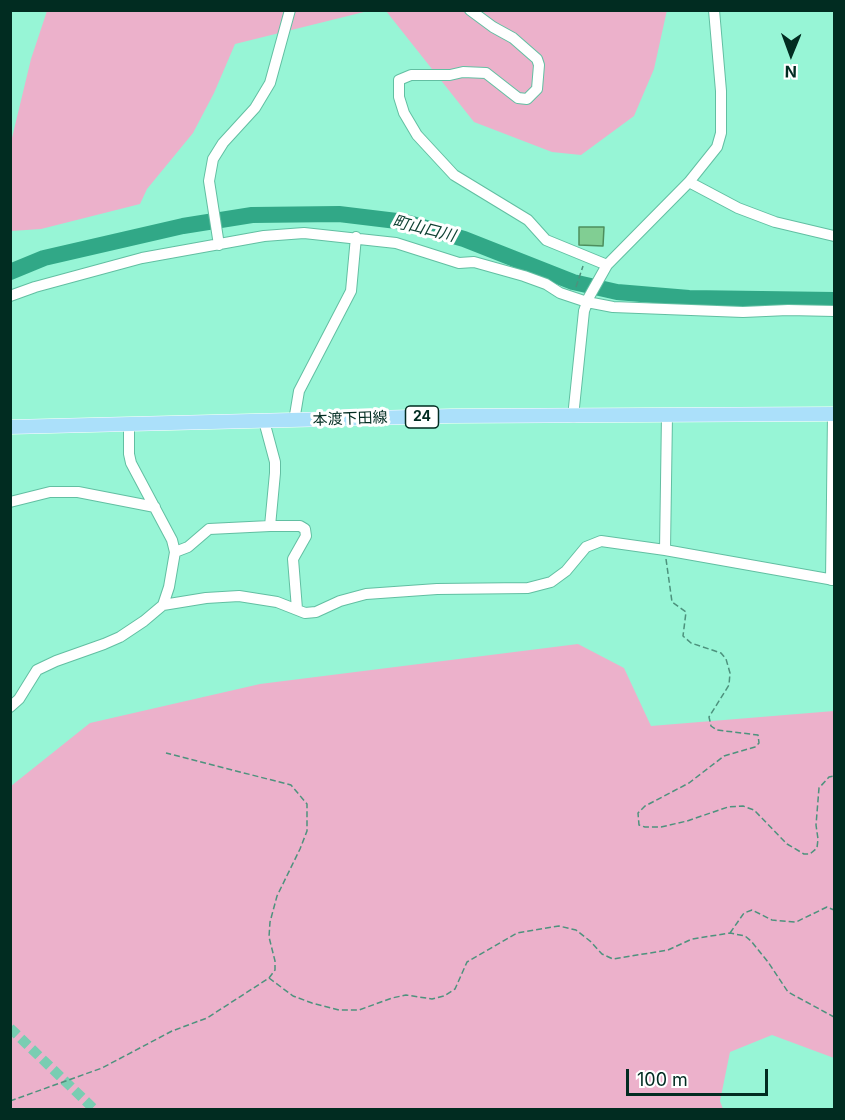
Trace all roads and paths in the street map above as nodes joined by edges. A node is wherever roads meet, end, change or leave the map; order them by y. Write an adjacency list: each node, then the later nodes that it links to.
1 (290, 10): 7 (street)
2 (470, 10): 8 (street)
3 (714, 10): 4 (street)
4 (689, 182): 5 (street); 8 (street)
5 (834, 236)
6 (356, 237): 7 (street); 12 (street); 18 (street)
7 (218, 242): 11 (street)
8 (607, 265): 12 (street)
9 (583, 266): 10 (path)
10 (574, 293)
11 (10, 296)
12 (588, 300): 13 (street); 16 (street)
13 (834, 311)
14 (834, 414): 15 (main road, 本渡下田線 / 24); 26 (street)
15 (667, 415): 16 (main road, 本渡下田線 / 24); 24 (street)
16 (573, 417): 18 (main road, 本渡下田線 / 24)
17 (264, 421): 18 (main road, 本渡下田線 / 24); 19 (main road, 本渡下田線 / 24); 23 (street)
18 (294, 421)
19 (129, 423): 20 (main road, 本渡下田線 / 24); 22 (street)
20 (10, 427)
21 (10, 502): 22 (street)
22 (155, 507): 25 (street)
23 (270, 526): 25 (street); 28 (street)
24 (665, 550): 26 (street); 28 (street); 31 (path)
25 (175, 552): 27 (street)
26 (833, 580)
27 (163, 605): 28 (street); 29 (street)
28 (297, 609)
29 (10, 707)
30 (166, 753): 34 (path)
31 (834, 776)
32 (834, 910): 33 (path)
33 (730, 933): 34 (path); 35 (path)
34 (269, 978): 36 (path)
35 (834, 1017)
36 (10, 1101)

